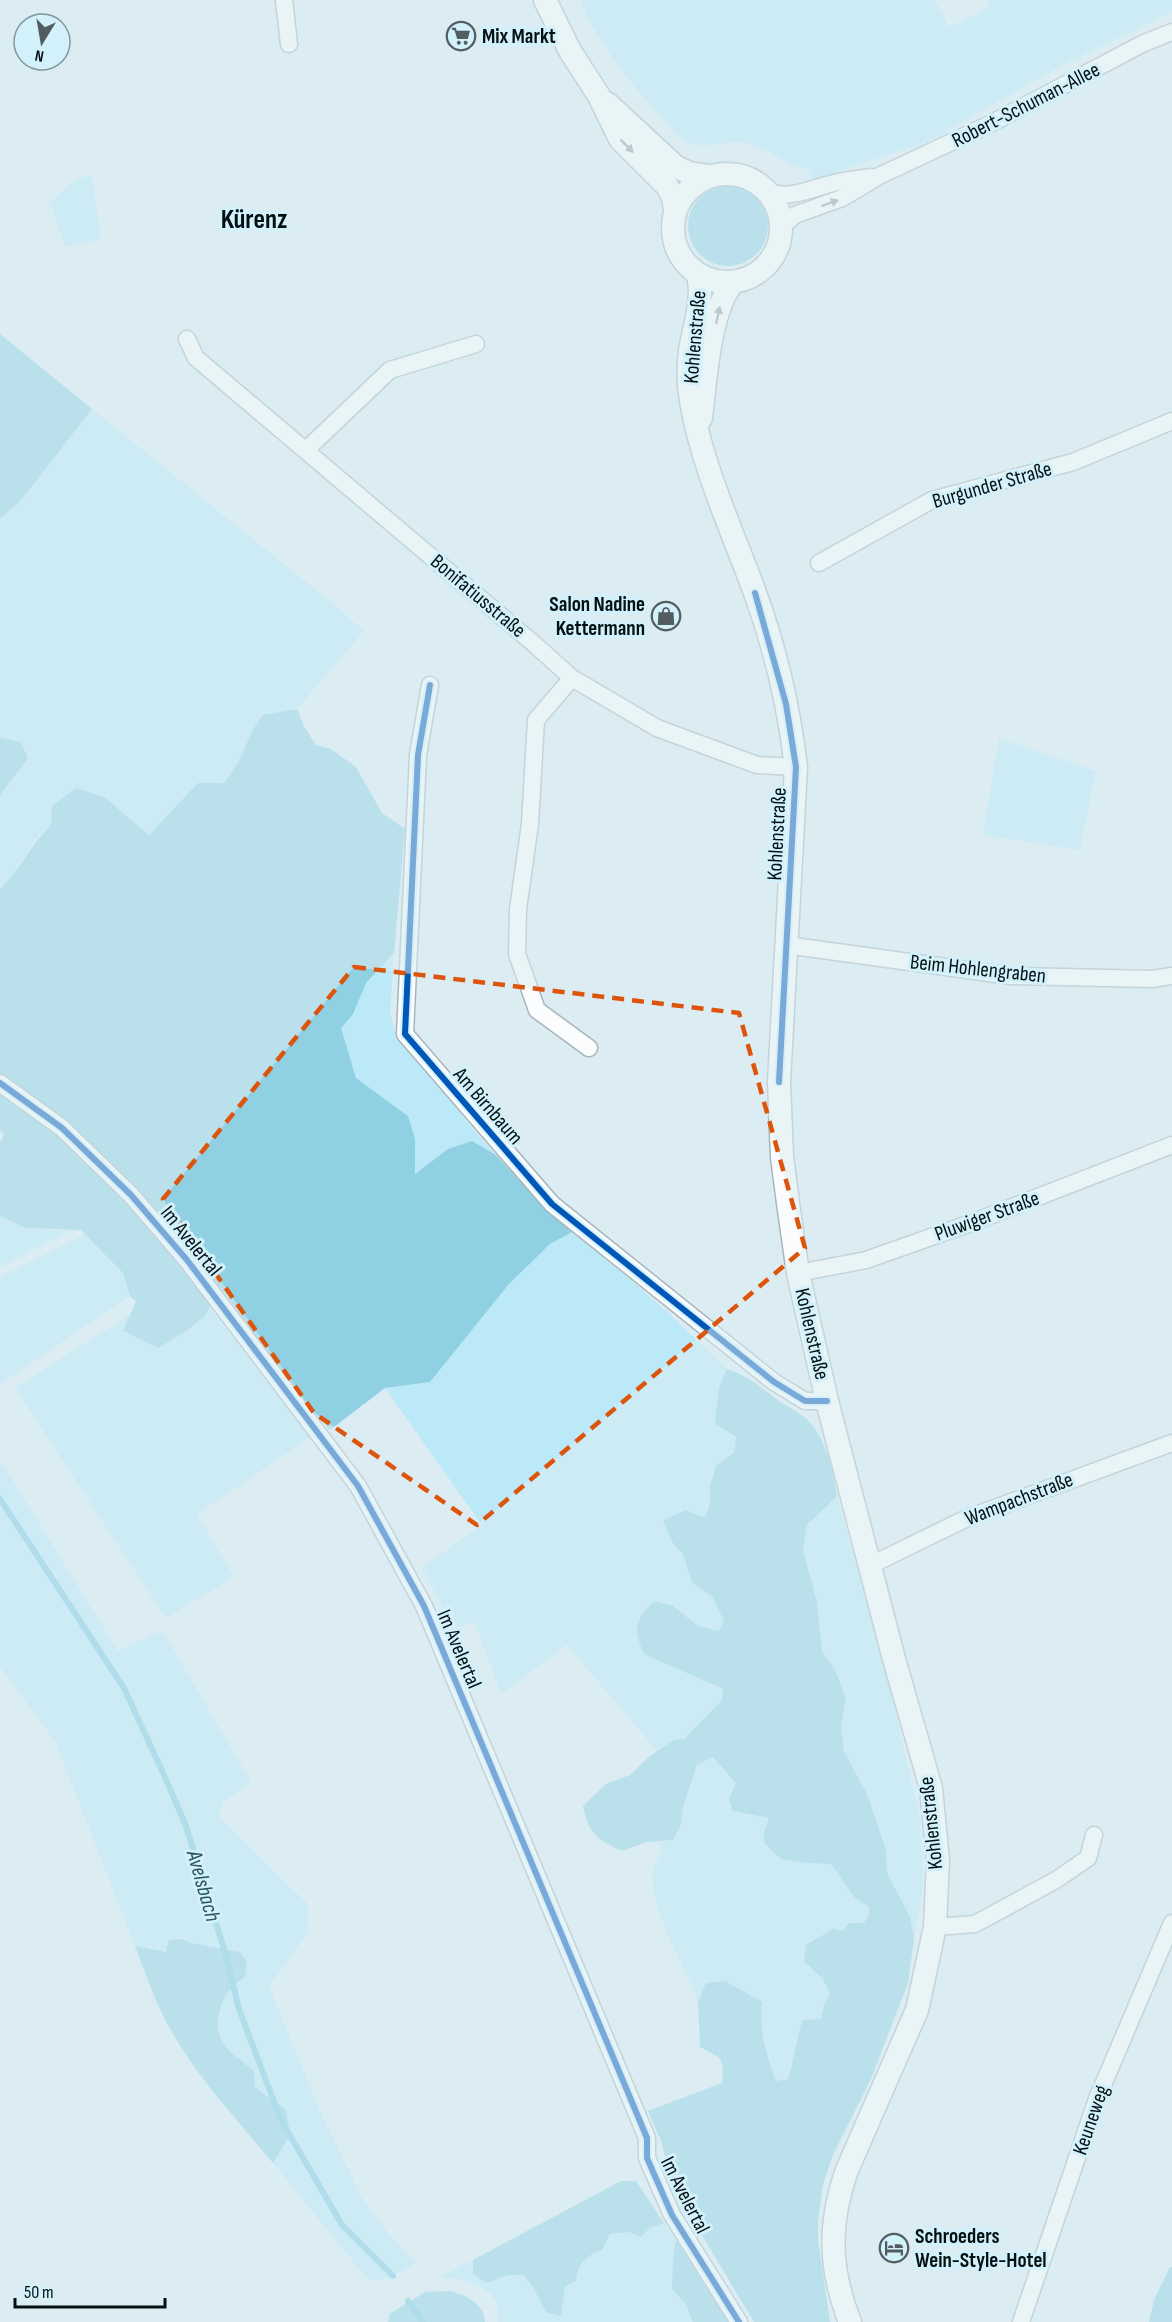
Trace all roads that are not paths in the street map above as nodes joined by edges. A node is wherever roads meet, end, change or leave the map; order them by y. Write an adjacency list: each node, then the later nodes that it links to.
1 (284, 0): 4 (street)
2 (546, 0): 5 (main road, Kohlenstraße)
3 (1172, 32): 7 (street, Robert-Schuman-Allee)
4 (289, 44)
5 (599, 96): 6 (main road, Kohlenstraße); 9 (main road, Kohlenstraße, one-way to 9)
6 (709, 176): 8 (main road, Kohlenstraße); 9 (main road)
7 (879, 176): 8 (street, Robert-Schuman-Allee); 10 (street, Robert-Schuman-Allee, one-way to 7)
8 (767, 192): 10 (main road)
9 (675, 210): 11 (main road, Kohlenstraße)
10 (781, 227): 12 (main road, Kohlenstraße)
11 (698, 274): 12 (main road, Kohlenstraße); 16 (main road, Kohlenstraße)
12 (734, 282): 16 (main road, Kohlenstraße, one-way to 12)
13 (187, 339): 17 (street, Bonifatiusstraße)
14 (476, 344): 17 (street)
15 (1172, 421): 18 (street, Burgunder Straße)
16 (699, 435): 21 (main road, Kohlenstraße)
17 (306, 450): 19 (street, Bonifatiusstraße)
18 (819, 563)
19 (572, 678): 21 (street, Bonifatiusstraße); 24 (street)
20 (430, 685): 28 (street, Am Birnbaum)
21 (796, 767): 22 (main road, Kohlenstraße)
22 (786, 945): 23 (street, Beim Hohlengraben); 27 (main road, Kohlenstraße)
23 (1172, 976)
24 (589, 1048)
25 (0, 1083): 34 (street, Im Avelertal)
26 (1172, 1145): 27 (street, Pluwiger Straße)
27 (798, 1273): 28 (main road, Kohlenstraße)
28 (827, 1401): 30 (main road, Kohlenstraße)
29 (1172, 1443): 30 (street, Wampachstraße)
30 (871, 1565): 33 (main road, Kohlenstraße)
31 (1094, 1835): 33 (street)
32 (1172, 1923): 36 (street, Keuneweg)
33 (935, 1927): 35 (main road, Kohlenstraße)
34 (739, 2322)
35 (850, 2322)
36 (1021, 2322)

